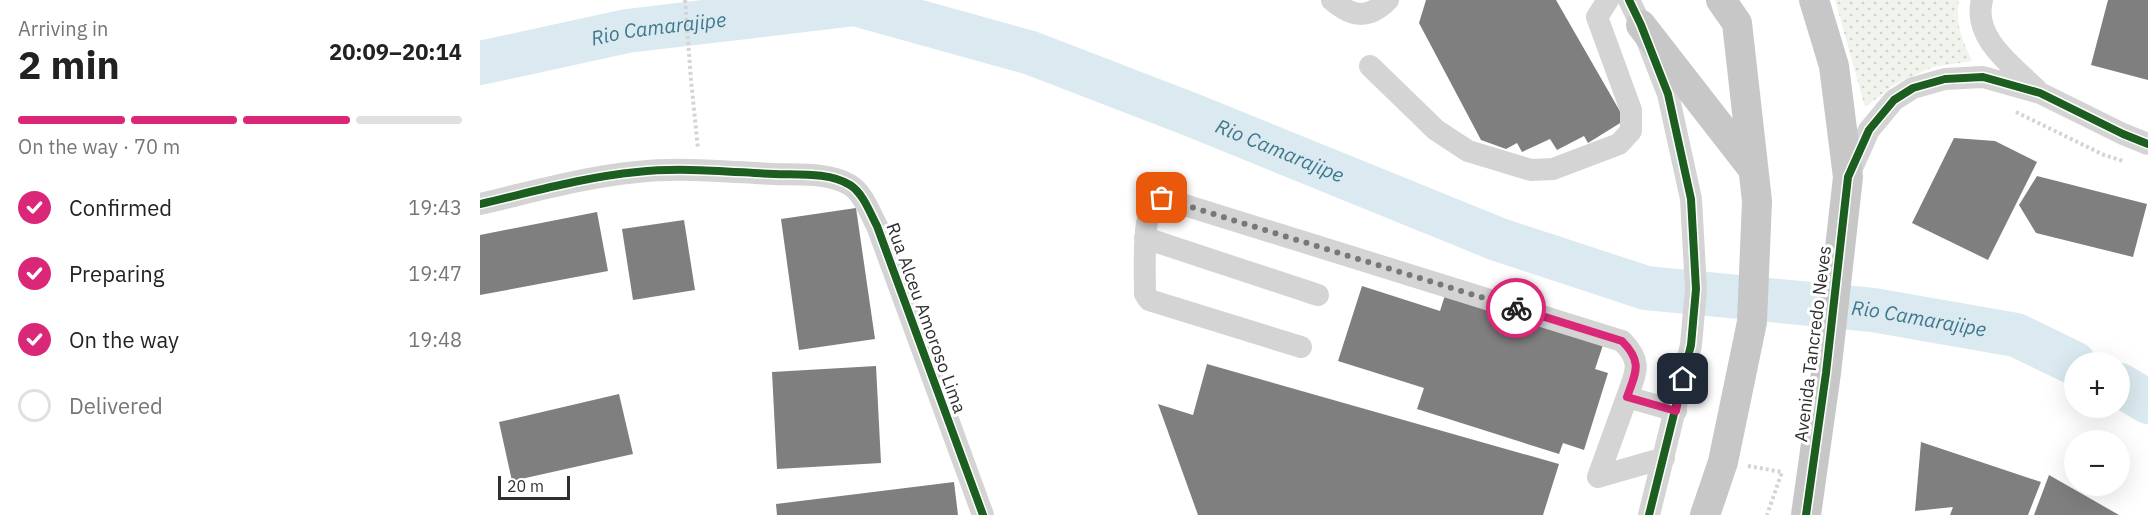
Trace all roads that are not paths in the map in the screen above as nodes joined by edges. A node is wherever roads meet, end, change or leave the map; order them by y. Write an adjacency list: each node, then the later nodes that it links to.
1 (1332, 0): 2 (street)
2 (1388, 0)
3 (1608, 0): 8 (street)
4 (1814, 0): 12 (main road, Avenida Tancredo Neves)
5 (1982, 0): 9 (street)
6 (1730, 8): 11 (main road)
7 (1635, 12): 11 (main road); 18 (street)
8 (1370, 66)
9 (2040, 93): 10 (street); 12 (street)
10 (2148, 144)
11 (1753, 169): 22 (main road)
12 (1847, 188): 23 (main road, Avenida Tancredo Neves)
13 (480, 204): 20 (street, Rua Alceu Amoroso Lima)
14 (1145, 238): 15 (street); 16 (street); 17 (street)
15 (1318, 295)
16 (1301, 347)
17 (1627, 397): 18 (street); 19 (street)
18 (1676, 411): 19 (street)
19 (1664, 458): 21 (street)
20 (983, 515)
21 (1649, 515)
22 (1705, 515)
23 (1806, 515)

